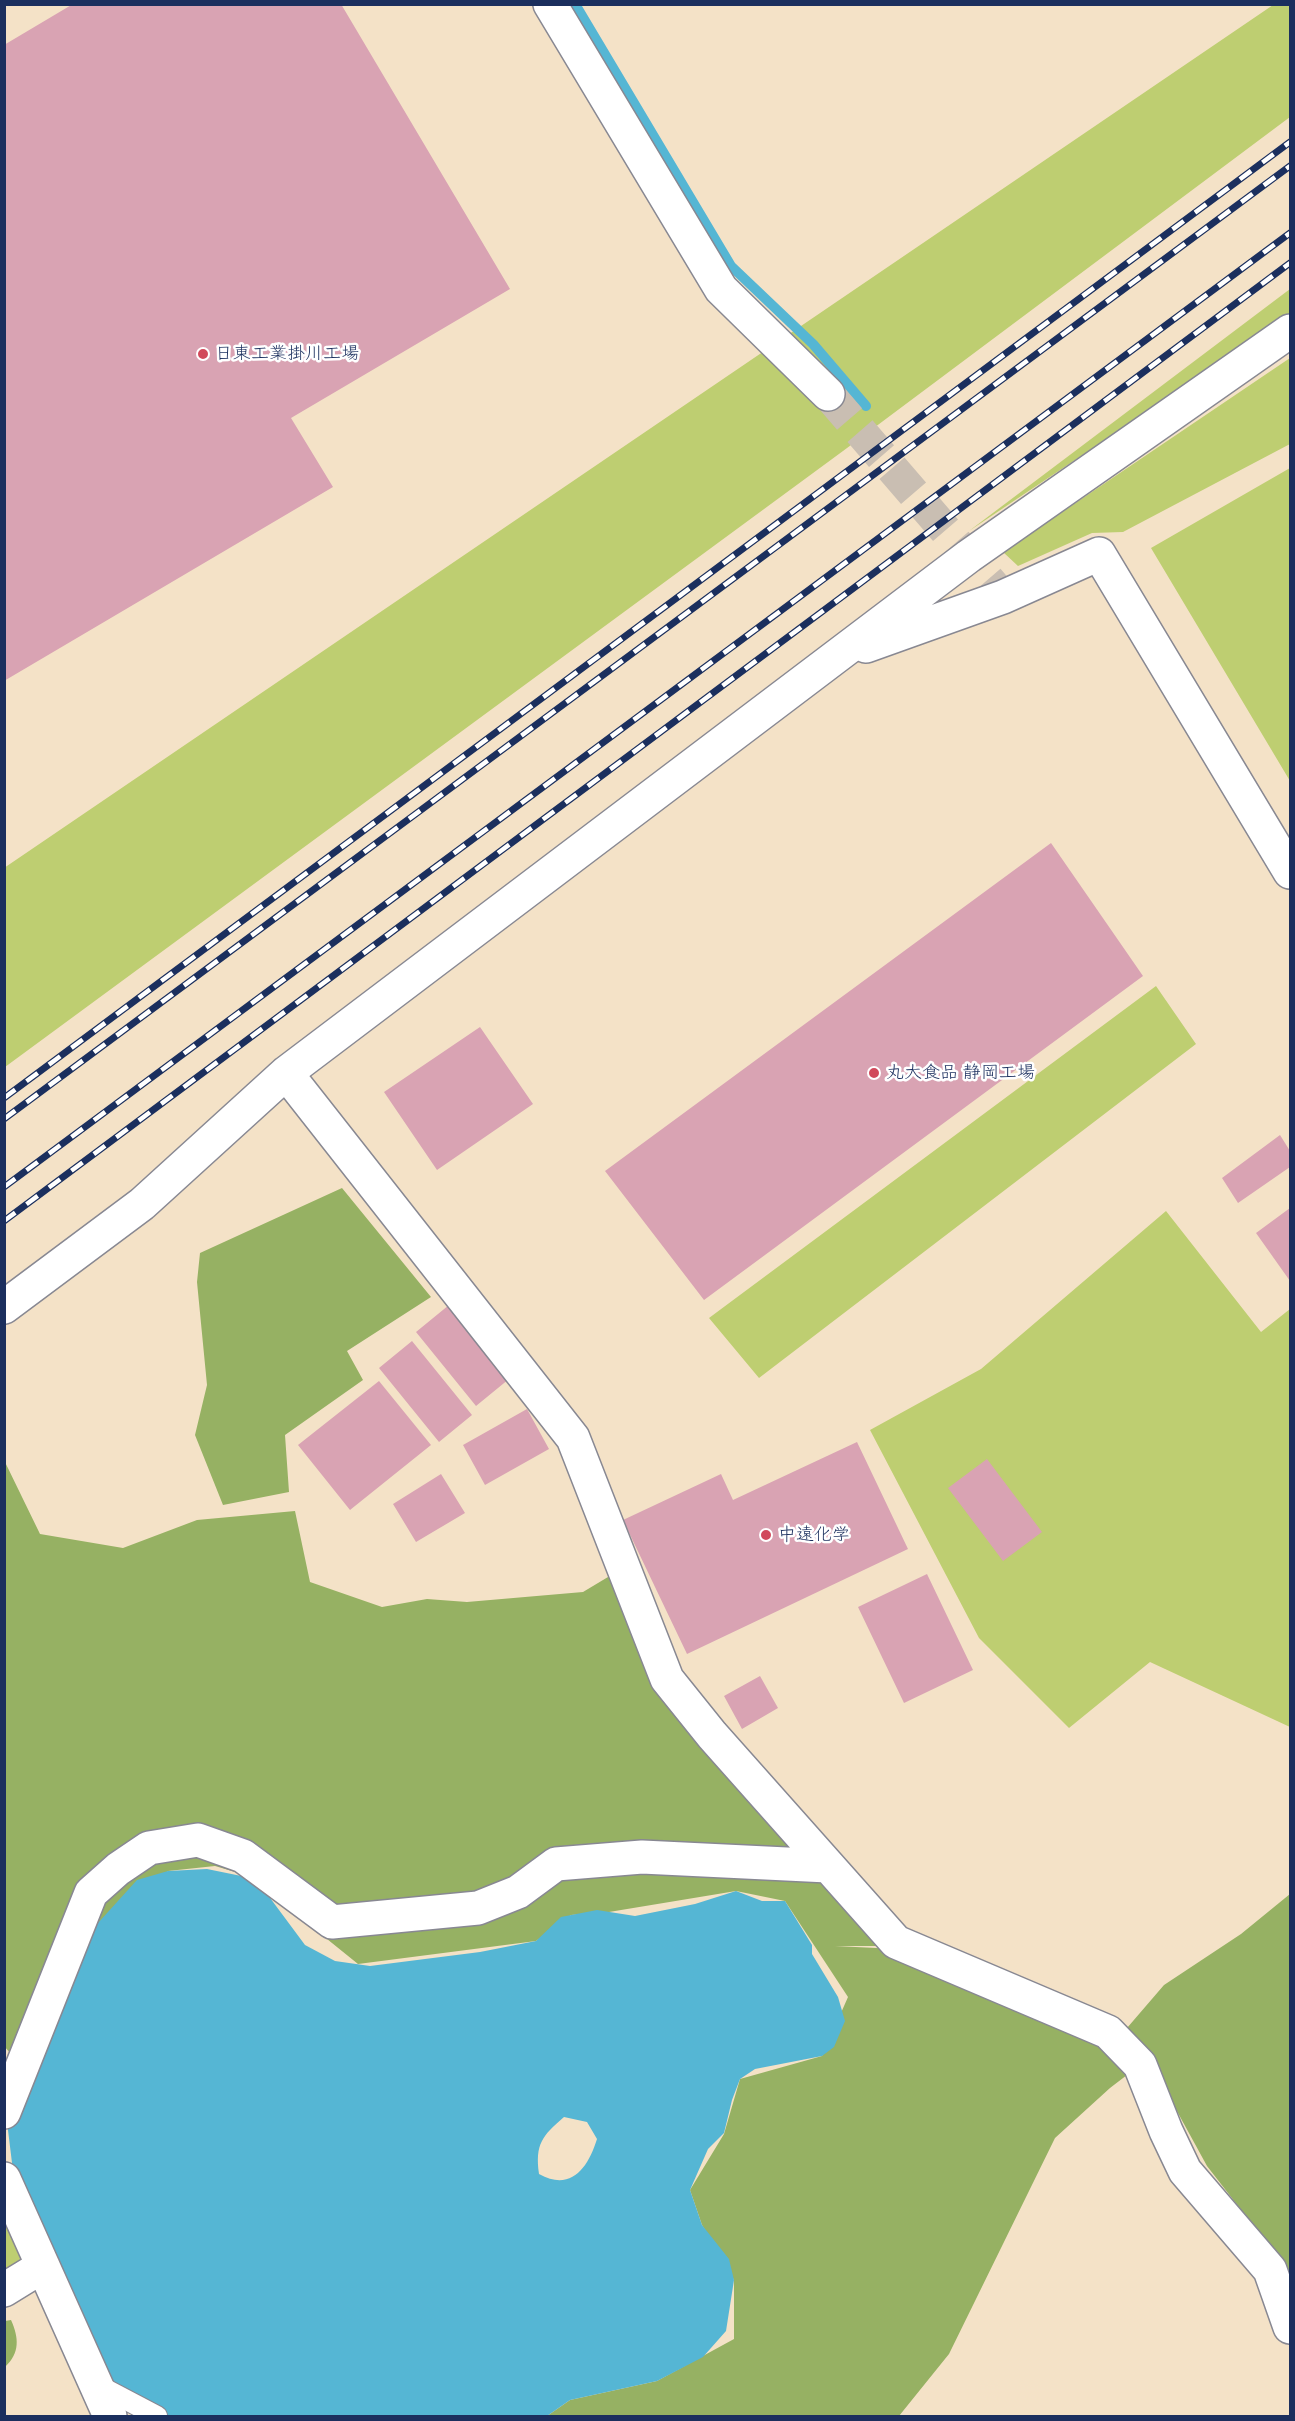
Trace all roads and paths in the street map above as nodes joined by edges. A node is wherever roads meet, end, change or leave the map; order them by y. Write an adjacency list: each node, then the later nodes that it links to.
1 (550, 4): 3 (street)
2 (1290, 331): 4 (street)
3 (828, 394)
4 (836, 657): 5 (street); 6 (street)
5 (1290, 872)
6 (286, 1073): 7 (street); 8 (street)
7 (4, 1307)
8 (828, 1866): 9 (street); 13 (street)
9 (4, 2112)
10 (4, 2179): 11 (street)
11 (43, 2266): 12 (street); 14 (street)
12 (4, 2289)
13 (1290, 2327)
14 (96, 2384): 15 (street); 16 (lane)
15 (110, 2416)
16 (157, 2416)

